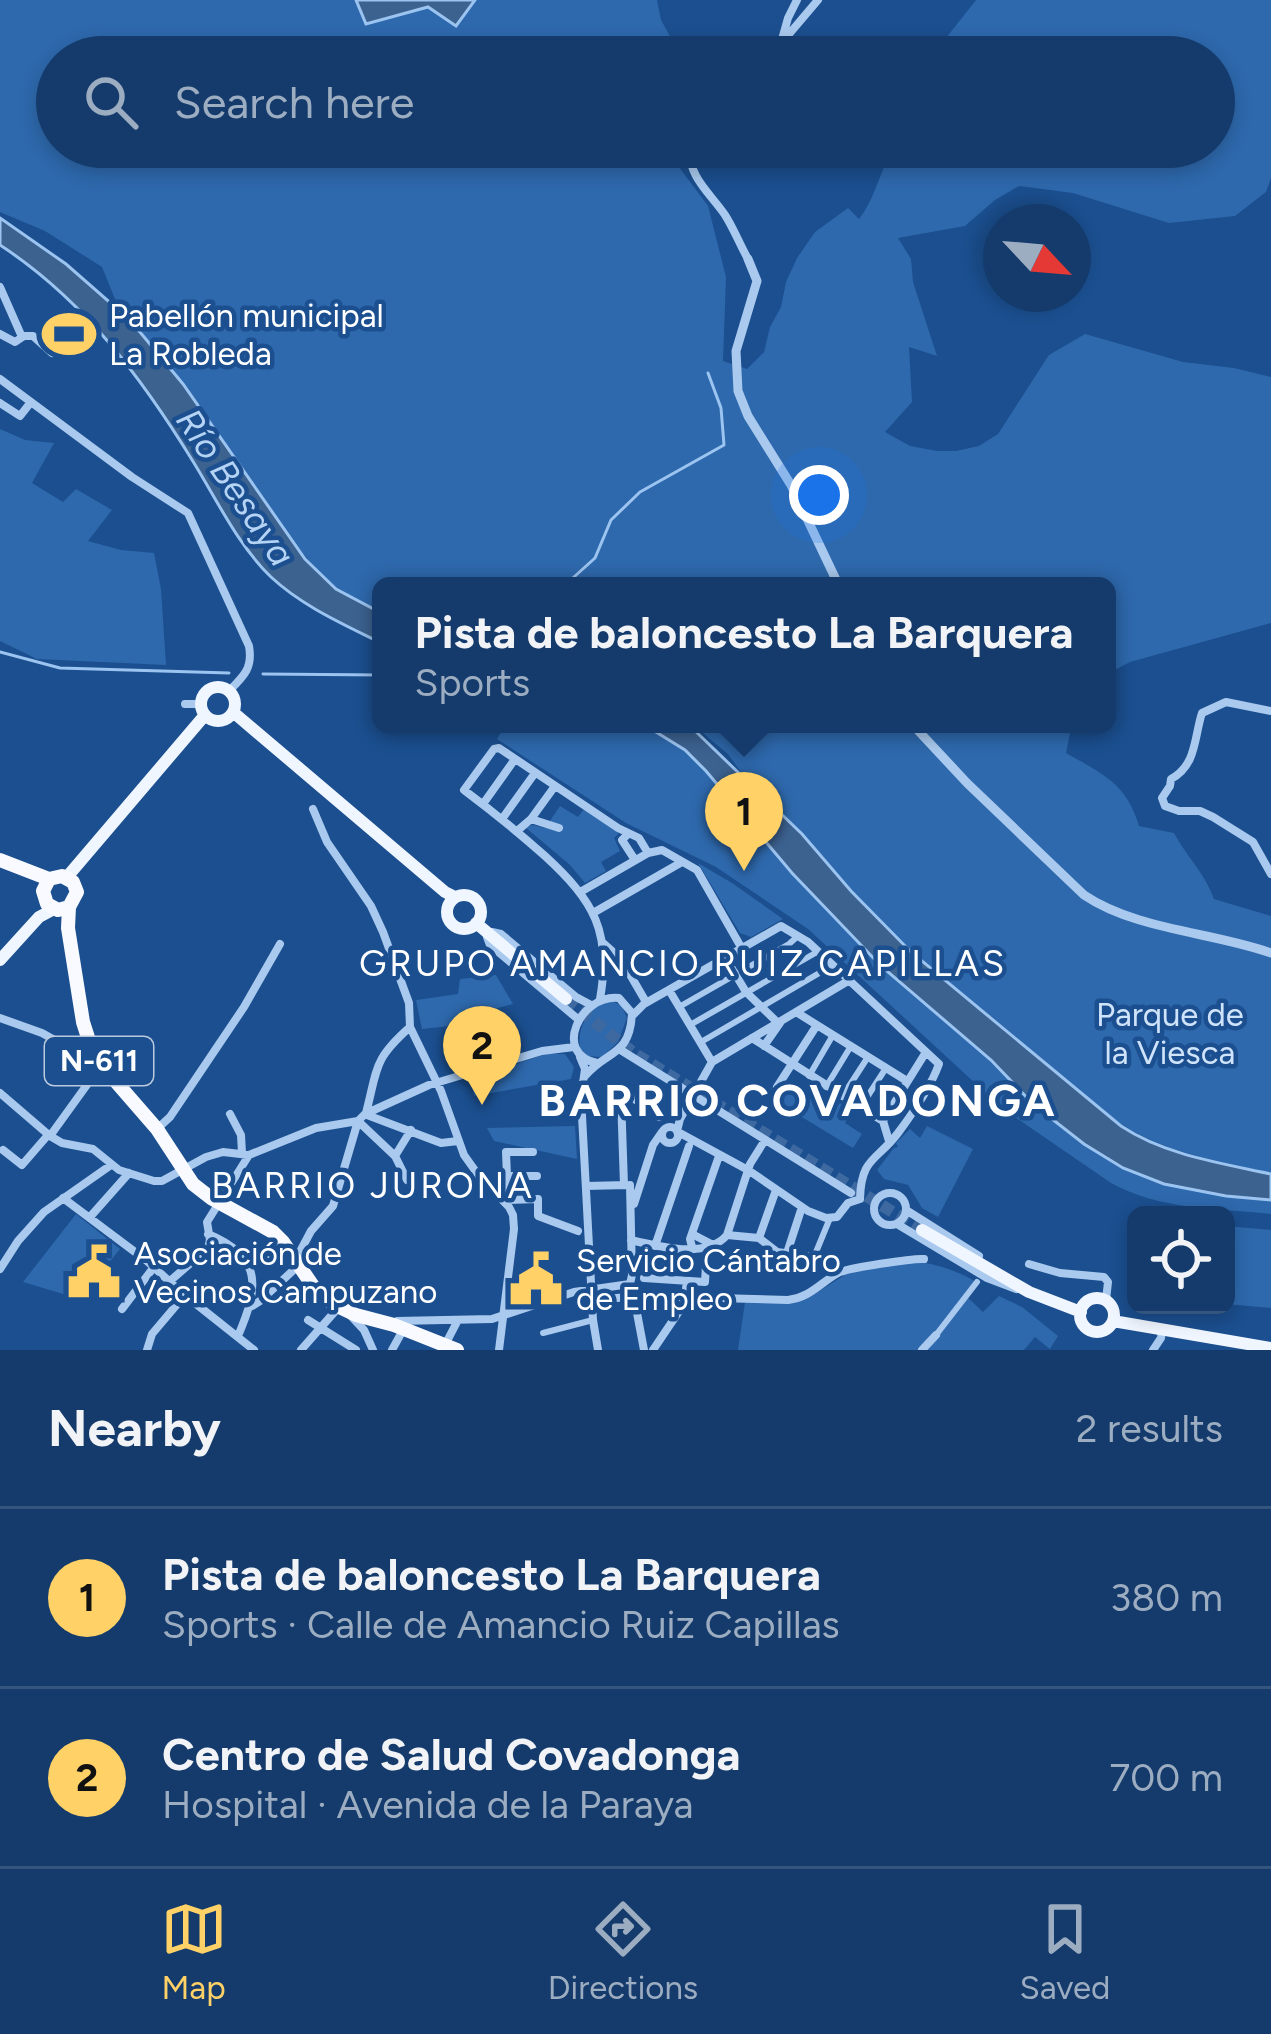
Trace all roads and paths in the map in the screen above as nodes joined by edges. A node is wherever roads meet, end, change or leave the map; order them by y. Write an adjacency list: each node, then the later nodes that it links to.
1 (797, 0): 3 (street)
2 (818, 0): 4 (street)
3 (784, 36)
4 (786, 36)
5 (692, 168): 6 (street)
6 (748, 260): 14 (street)
7 (0, 287): 9 (street)
8 (0, 334): 9 (street)
9 (22, 337): 10 (street)
10 (52, 352)
11 (0, 380): 13 (street)
12 (0, 403): 13 (street)
13 (32, 403): 15 (street)
14 (835, 577)
15 (229, 691): 18 (main road); 19 (main road)
16 (185, 704): 18 (street)
17 (1271, 711): 35 (street)
18 (206, 713): 19 (main road); 36 (main road)
19 (231, 715): 39 (main road)
20 (921, 733): 47 (street)
21 (515, 759): 22 (street); 24 (street); 24 (street)
22 (536, 773): 23 (street); 26 (street)
23 (555, 786): 27 (street); 30 (street)
24 (483, 804): 26 (street)
25 (313, 809): 70 (street)
26 (502, 819): 29 (street)
27 (531, 819): 28 (street); 29 (street)
28 (559, 828)
29 (517, 831): 37 (street)
30 (629, 833): 31 (street); 33 (street)
31 (648, 854): 33 (street); 34 (street)
32 (0, 860): 38 (highway)
33 (635, 860): 37 (street)
34 (684, 862): 40 (street); 45 (street)
35 (1271, 874)
36 (70, 880): 38 (highway); 38 (highway, N-611)
37 (581, 891): 40 (street)
38 (53, 899): 48 (main road); 80 (highway, N-611)
39 (452, 901): 41 (main road); 41 (main road)
40 (593, 913): 43 (street)
41 (480, 926): 57 (main road); 58 (street); 66 (street)
42 (798, 936): 45 (street); 46 (street); 51 (street)
43 (602, 943): 52 (street); 59 (street)
44 (280, 944): 99 (street)
45 (741, 947): 49 (street)
46 (819, 952): 50 (street); 55 (street)
47 (1271, 953)
48 (0, 956)
49 (725, 957): 51 (street); 54 (street)
50 (832, 965): 53 (street); 62 (street)
51 (735, 976): 55 (street); 61 (street)
52 (604, 979): 56 (street); 58 (street)
53 (848, 981): 63 (street); 78 (street)
54 (669, 990): 59 (street); 61 (street)
55 (746, 992): 62 (street); 68 (street)
56 (616, 998): 58 (street); 60 (street)
57 (566, 999)
58 (595, 1002): 66 (street)
59 (645, 1003): 60 (street); 64 (street)
60 (627, 1005): 64 (street)
61 (680, 1007): 68 (street)
62 (762, 1008): 67 (street); 73 (street)
63 (795, 1011): 67 (street); 69 (street)
64 (632, 1016): 76 (street)
65 (0, 1018): 80 (street)
66 (579, 1020): 77 (street)
67 (781, 1020): 72 (street); 74 (street)
68 (690, 1025): 73 (street)
69 (817, 1025): 71 (street); 83 (street)
70 (410, 1027): 88 (street); 97 (street)
71 (833, 1035): 75 (street); 86 (street)
72 (752, 1038): 74 (street); 81 (street)
73 (700, 1042): 81 (street)
74 (764, 1046): 83 (street)
75 (851, 1046): 79 (street); 89 (street)
76 (619, 1049): 82 (street); 92 (street)
77 (577, 1052): 82 (street); 85 (street); 88 (street)
78 (926, 1052): 87 (street); 101 (street)
79 (868, 1057): 84 (street); 93 (street)
80 (93, 1058): 99 (highway, N-611); 103 (street)
81 (712, 1062): 92 (street)
82 (597, 1063): 85 (street)
83 (791, 1065): 86 (street); 90 (street)
84 (886, 1068): 87 (street); 94 (street)
85 (584, 1076): 123 (street)
86 (808, 1076): 89 (street)
87 (907, 1081): 98 (street)
88 (437, 1083): 97 (street); 105 (street)
89 (826, 1087): 93 (street)
90 (777, 1088)
91 (0, 1093): 103 (street)
92 (694, 1095): 102 (street); 104 (street)
93 (842, 1097): 94 (street)
94 (860, 1108): 98 (street)
95 (230, 1114): 110 (street)
96 (659, 1117): 122 (street)
97 (362, 1118): 100 (street); 110 (street); 111 (street); 151 (street)
98 (884, 1123): 101 (street); 106 (street)
99 (157, 1129): 114 (highway, N-611)
100 (411, 1130): 105 (street); 111 (street)
101 (899, 1132): 106 (street)
102 (671, 1135): 107 (street); 119 (street)
103 (49, 1136): 108 (street); 113 (street)
104 (765, 1140): 115 (street); 125 (street)
105 (458, 1141): 130 (street)
106 (889, 1142): 121 (street)
107 (694, 1146): 112 (street); 145 (street)
108 (3, 1150)
109 (533, 1152): 117 (street)
110 (246, 1154): 114 (street); 129 (street)
111 (395, 1156): 120 (street)
112 (719, 1156): 115 (street); 141 (street)
113 (112, 1165): 116 (street); 127 (street)
114 (183, 1170): 116 (street); 129 (highway, N-611)
115 (748, 1170): 124 (street); 142 (street)
116 (129, 1173): 134 (street)
117 (507, 1176): 118 (street); 130 (street)
118 (537, 1176)
119 (643, 1177): 122 (street); 135 (street)
120 (407, 1180)
121 (863, 1180): 126 (street); 128 (street)
122 (627, 1185): 123 (street); 135 (street)
123 (586, 1186): 162 (street)
124 (776, 1190): 131 (street); 143 (street)
125 (850, 1193)
126 (885, 1194): 132 (street); 133 (street)
127 (63, 1198): 134 (street); 157 (street)
128 (860, 1199): 132 (street); 136 (street)
129 (218, 1202): 140 (street); 151 (highway, N-611)
130 (508, 1203): 139 (street); 173 (street)
131 (802, 1207): 136 (street); 148 (street)
132 (874, 1210): 137 (street)
133 (906, 1210): 137 (street); 163 (street)
134 (90, 1217): 155 (street)
135 (630, 1217): 144 (street)
136 (830, 1218): 149 (street)
137 (897, 1224): 163 (street)
138 (922, 1230): 163 (main road)
139 (578, 1231)
140 (208, 1234): 152 (street); 159 (street)
141 (692, 1234): 146 (street); 147 (street)
142 (727, 1235): 143 (street); 147 (street)
143 (758, 1238): 148 (street)
144 (631, 1240): 145 (street); 162 (street)
145 (655, 1246): 146 (street)
146 (692, 1247): 147 (street)
147 (711, 1247): 160 (street)
148 (787, 1253): 149 (street)
149 (814, 1258)
150 (924, 1259): 166 (street)
151 (296, 1261): 152 (street); 169 (street); 171 (highway, N-611)
152 (249, 1263): 169 (street)
153 (1029, 1264): 156 (street)
154 (1055, 1264): 156 (street)
155 (154, 1267): 159 (street); 170 (street)
156 (1042, 1267): 168 (street)
157 (0, 1269)
158 (644, 1278): 160 (street)
159 (170, 1281): 164 (street)
160 (687, 1281): 166 (street)
161 (977, 1282): 182 (street)
162 (592, 1288): 167 (street); 173 (street)
163 (1029, 1292): 172 (main road)
164 (185, 1295): 183 (street); 186 (street)
165 (634, 1297): 166 (street); 167 (street); 194 (street)
166 (686, 1297): 195 (street)
167 (592, 1300): 177 (street)
168 (1106, 1300): 172 (main road); 174 (main road)
169 (251, 1306): 183 (street)
170 (122, 1309)
171 (342, 1309): 178 (street); 179 (highway); 190 (street)
172 (1081, 1312): 174 (main road)
173 (504, 1316): 176 (street); 192 (street)
174 (1114, 1317): 180 (main road); 185 (main road)
175 (308, 1320): 178 (street)
176 (458, 1320): 179 (street); 184 (street)
177 (593, 1320): 181 (street); 193 (street)
178 (321, 1327): 188 (street); 189 (street)
179 (398, 1327): 184 (highway); 191 (street)
180 (1162, 1329): 185 (main road); 197 (street)
181 (543, 1333)
182 (936, 1335): 196 (street)
183 (241, 1342): 187 (street)
184 (439, 1346)
185 (1270, 1347)
186 (147, 1350)
187 (254, 1350)
188 (301, 1350)
189 (354, 1350)
190 (373, 1350)
191 (392, 1350)
192 (499, 1350)
193 (598, 1350)
194 (644, 1350)
195 (653, 1350)
196 (922, 1350)
197 (1153, 1350)

